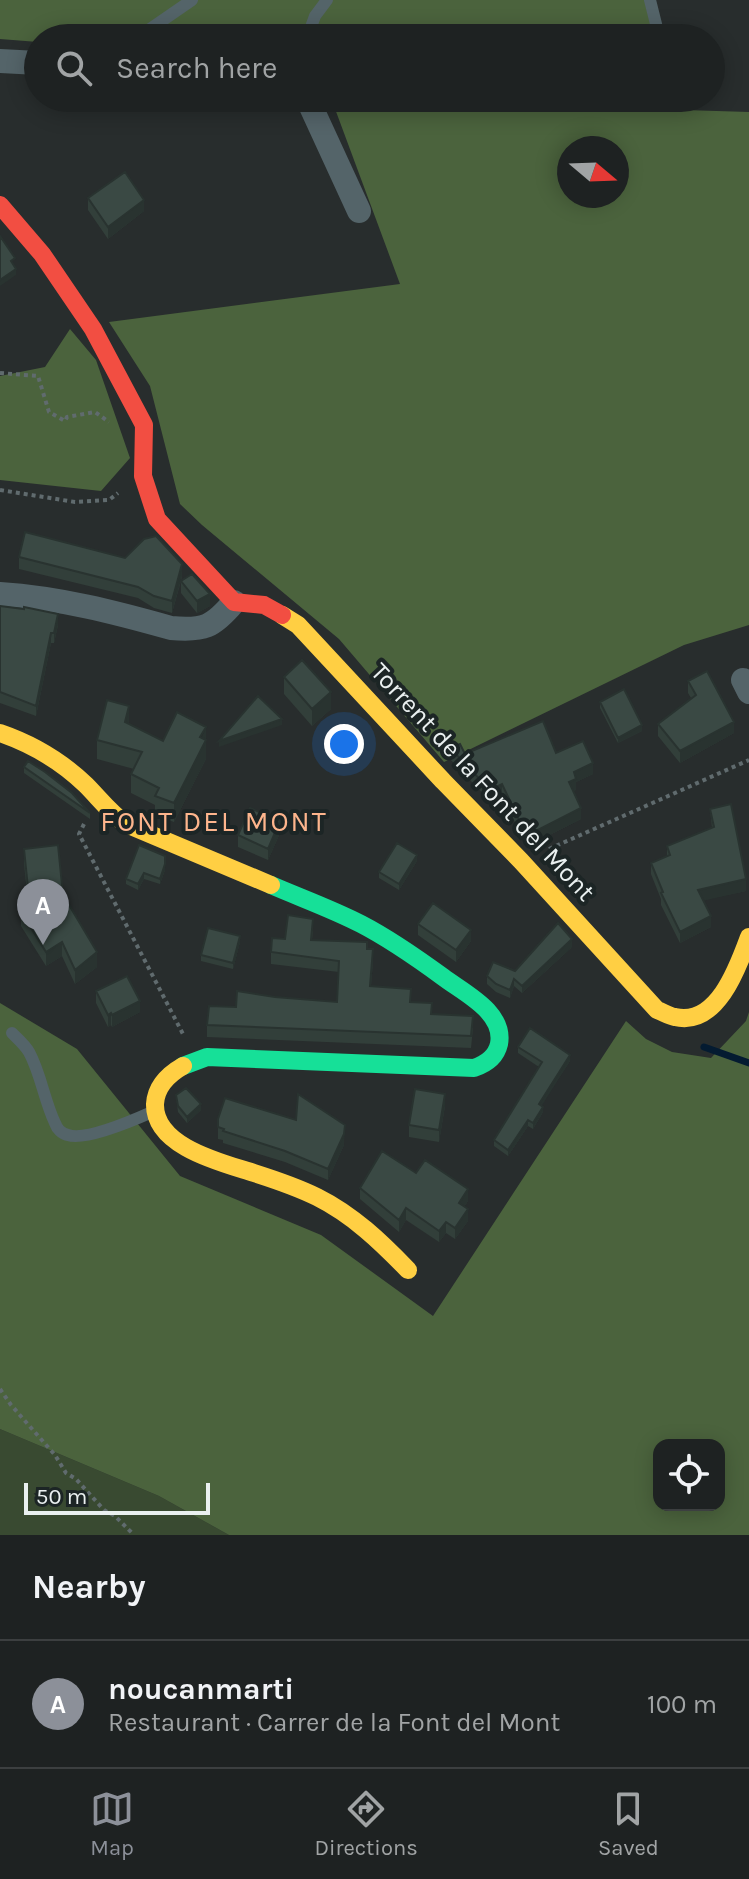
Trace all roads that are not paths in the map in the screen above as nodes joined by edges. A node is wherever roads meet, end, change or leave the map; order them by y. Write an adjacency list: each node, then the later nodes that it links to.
1 (192, 0): 4 (lane)
2 (327, 0): 5 (lane)
3 (650, 0): 6 (lane)
4 (157, 24)
5 (312, 24)
6 (656, 24)
7 (0, 61): 8 (street)
8 (24, 62)
9 (313, 112): 11 (street)
10 (0, 205): 13 (street)
11 (359, 211)
12 (0, 594): 13 (street)
13 (234, 602): 15 (street, Torrent de la Font del Mont)
14 (0, 733): 17 (street)
15 (749, 937)
16 (12, 1033): 17 (lane)
17 (155, 1110): 18 (street)
18 (408, 1270)

